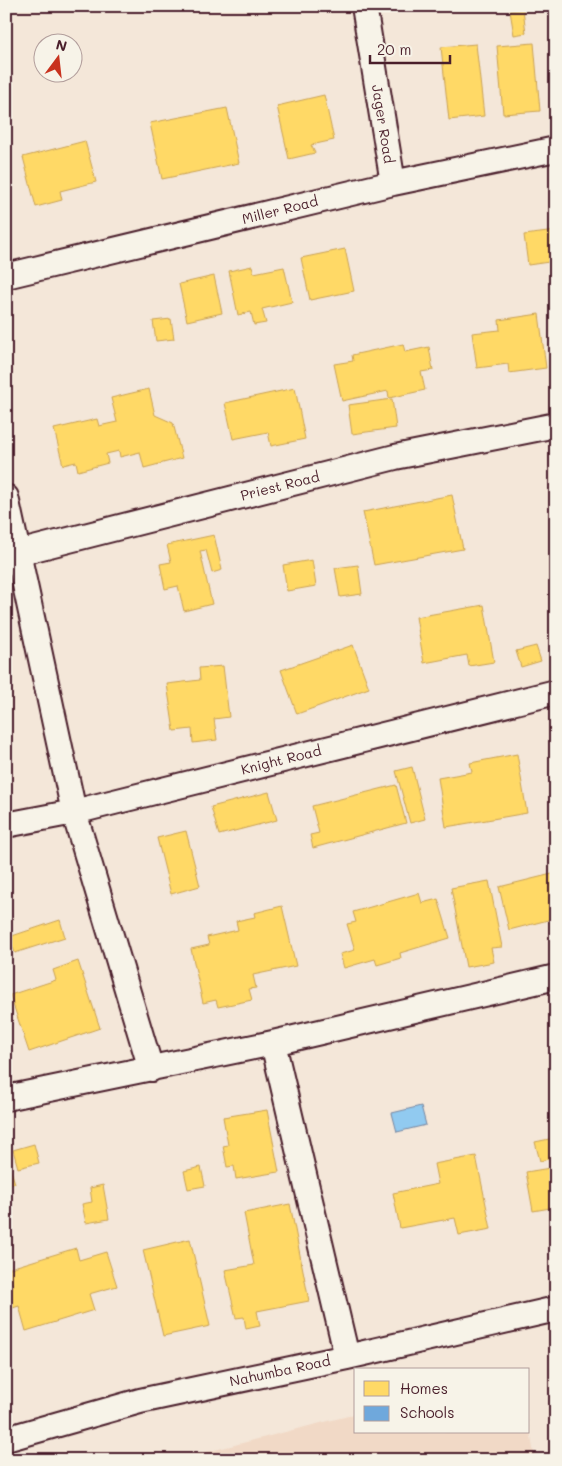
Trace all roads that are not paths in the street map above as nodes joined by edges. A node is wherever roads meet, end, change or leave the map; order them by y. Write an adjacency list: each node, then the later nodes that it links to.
1 (364, 6): 3 (street, Jager Road)
2 (556, 149): 3 (street, Miller Road)
3 (393, 183): 4 (street, Miller Road)
4 (6, 276)
5 (556, 425): 7 (street, Priest Road)
6 (6, 497): 7 (street)
7 (12, 554): 9 (street)
8 (556, 692): 9 (street, Knight Road)
9 (74, 812): 10 (street, Knight Road); 13 (street)
10 (6, 825)
11 (556, 977): 12 (street)
12 (273, 1043): 13 (street); 16 (street)
13 (151, 1069): 14 (street)
14 (6, 1098)
15 (556, 1309): 16 (street, Nahumba Road)
16 (347, 1357): 17 (street, Nahumba Road)
17 (6, 1439)

